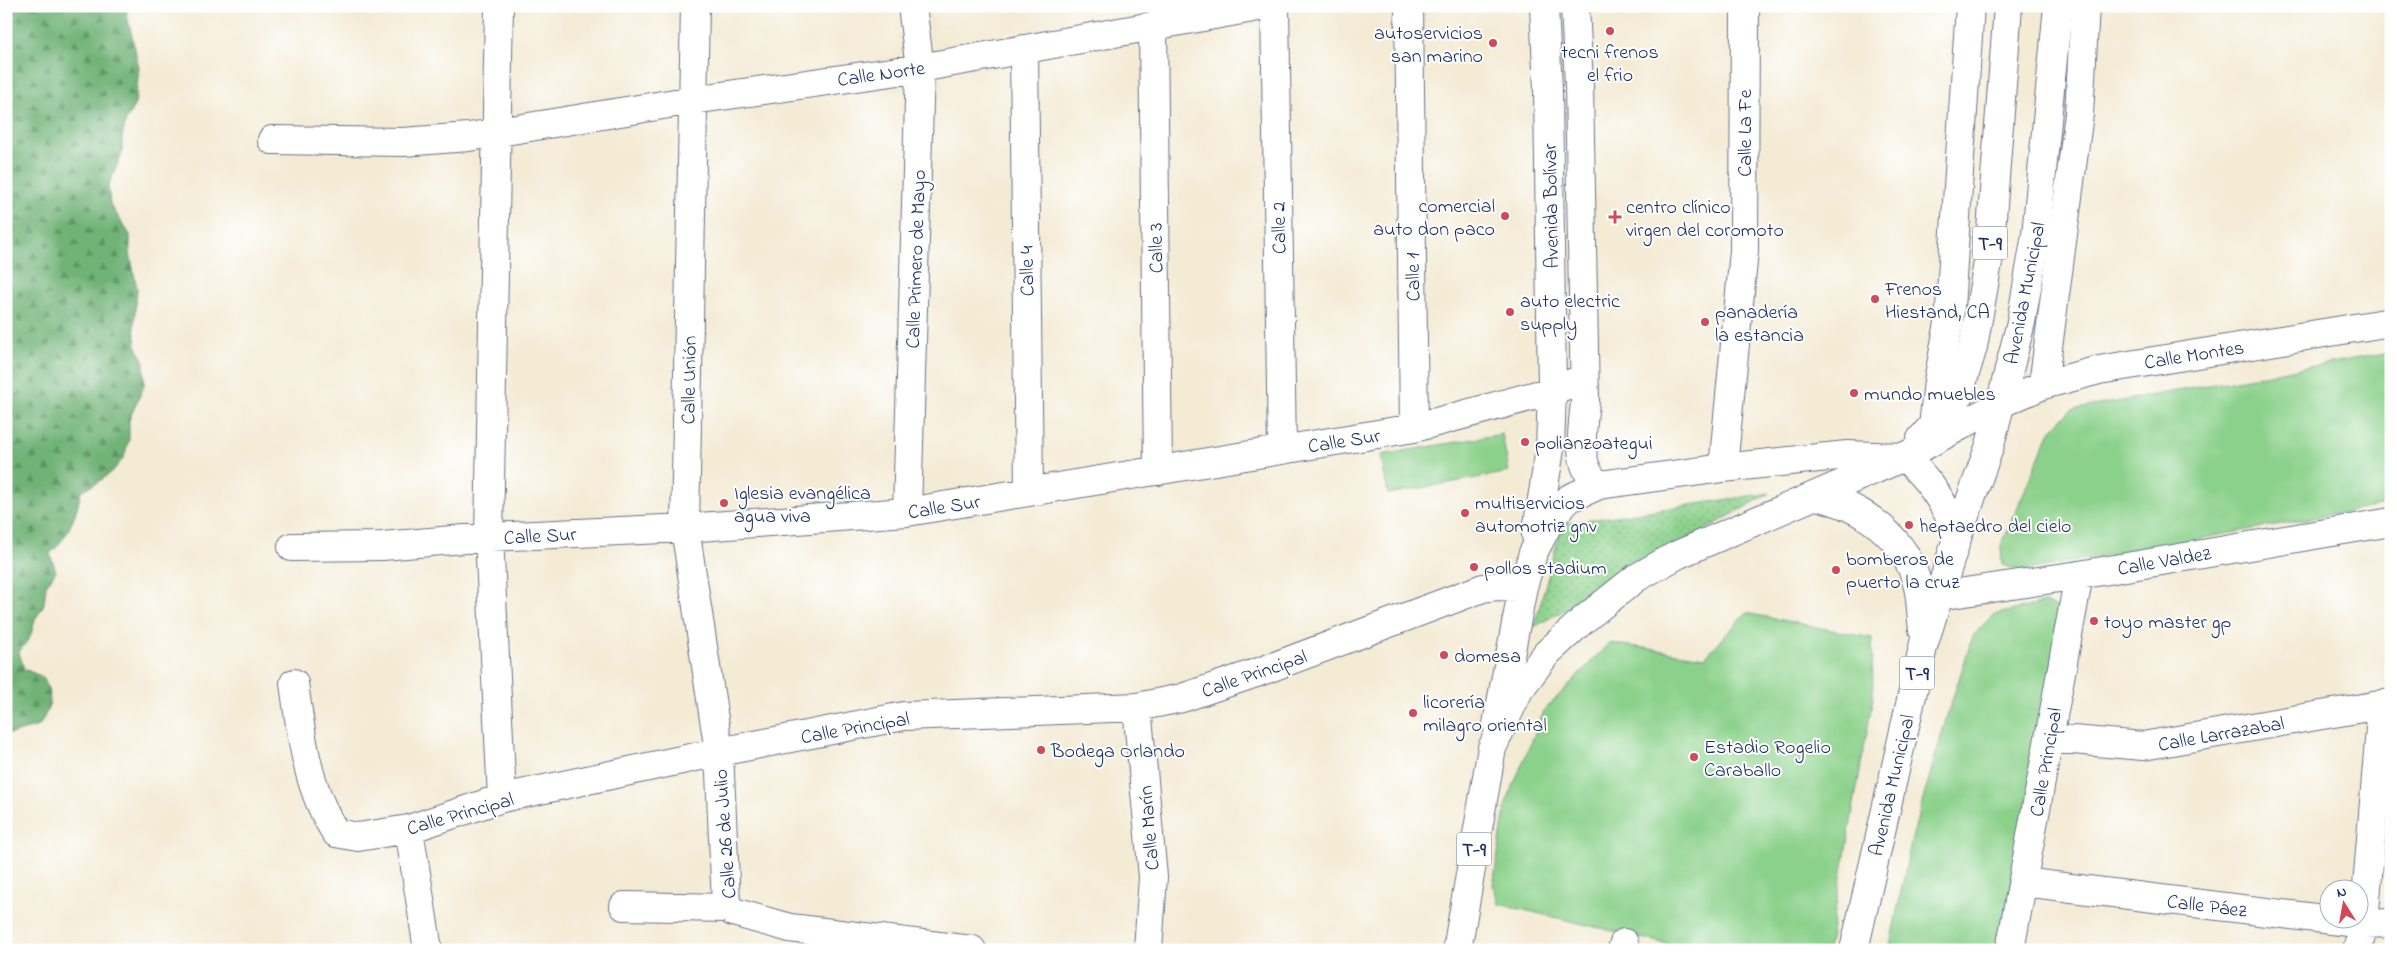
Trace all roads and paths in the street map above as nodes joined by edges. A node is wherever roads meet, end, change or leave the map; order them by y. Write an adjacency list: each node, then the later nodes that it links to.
1 (499, 6): 18 (main road)
2 (695, 6): 17 (main road, Calle Unión)
3 (912, 6): 16 (main road, Calle Primero de Mayo)
4 (1264, 6): 14 (main road, Calle Norte)
5 (1274, 6): 27 (main road, Calle 2)
6 (1409, 6): 26 (main road, Calle 1)
7 (1544, 6): 23 (main road, Avenida Bolívar)
8 (1575, 6): 21 (main road, Avenida Bolívar)
9 (1745, 6): 29 (main road, Calle La Fe)
10 (1970, 6): 25 (main road, T-9)
11 (2008, 6): 25 (main road, Avenida Municipal / T-9)
12 (2058, 6): 24 (main road, Avenida Municipal / T-9)
13 (2085, 6): 22 (main road, Avenida Municipal)
14 (1153, 26): 15 (main road, Calle Norte); 30 (main road, Calle 3)
15 (1024, 49): 16 (main road, Calle Norte); 32 (main road, Calle 4)
16 (920, 68): 17 (main road, Calle Norte); 34 (main road, Calle Primero de Mayo)
17 (693, 100): 18 (main road, Calle Norte); 36 (main road, Calle Unión)
18 (497, 130): 19 (main road, Calle Norte); 38 (main road)
19 (272, 140)
20 (2391, 322): 22 (main road, Calle Montes)
21 (1584, 378): 23 (main road, Calle Sur); 31 (main road, Avenida Bolívar)
22 (2043, 385): 24 (main road, Calle Montes)
23 (1552, 391): 26 (main road, Calle Sur); 40 (main road, Avenida Bolívar)
24 (2002, 403): 28 (main road, T-9); 37 (main road, Avenida Municipal / T-9)
25 (1933, 427): 28 (main road, Avenida Municipal / T-9)
26 (1414, 428): 27 (main road, Calle Sur)
27 (1282, 450): 30 (main road, Calle Sur)
28 (1904, 457): 29 (main road, T-9); 33 (main road, T-9); 37 (main road)
29 (1723, 468): 31 (main road, T-9)
30 (1158, 470): 32 (main road, Calle Sur)
31 (1599, 485): 40 (main road, T-9)
32 (1029, 492): 34 (main road, Calle Sur)
33 (1816, 496): 44 (main road, T-9); 49 (main road, T-9)
34 (907, 512): 36 (main road, Calle Sur)
35 (2391, 522): 41 (main road, Calle Valdez)
36 (685, 528): 38 (main road, Calle Sur); 50 (main road, Calle Unión)
37 (1958, 535): 43 (main road, Avenida Municipal / T-9)
38 (488, 537): 39 (main road, Calle Sur); 51 (main road)
39 (292, 548)
40 (1533, 554): 42 (main road, T-9)
41 (2079, 574): 43 (main road, Calle Valdez); 48 (main road, Calle Principal)
42 (1523, 587): 47 (main road, Calle Principal); 49 (main road, T-9)
43 (1938, 596): 44 (main road, Avenida Municipal / T-9)
44 (1924, 643): 62 (main road, Avenida Municipal / T-9)
45 (294, 683): 52 (main road, Calle Principal)
46 (2386, 704): 48 (main road, Calle Larrazabal); 56 (main road)
47 (1136, 707): 50 (main road, Calle Principal); 60 (main road, Calle Marín)
48 (2049, 738): 53 (main road, Calle Principal)
49 (1492, 748): 61 (main road, T-9)
50 (719, 752): 51 (main road, Calle Principal); 55 (main road, Calle 26 de Julio)
51 (502, 798): 52 (main road, Calle Principal)
52 (409, 829): 58 (main road)
53 (2023, 882): 56 (main road, Calle Páez); 63 (main road, Calle Principal)
54 (624, 906): 55 (main road)
55 (728, 908): 57 (main road, Calle 26 de Julio)
56 (2378, 924): 64 (main road)
57 (790, 939): 59 (main road, Calle 26 de Julio)
58 (428, 950)
59 (972, 950)
60 (1148, 950)
61 (1457, 950)
62 (1854, 950)
63 (2010, 950)
64 (2357, 950)

